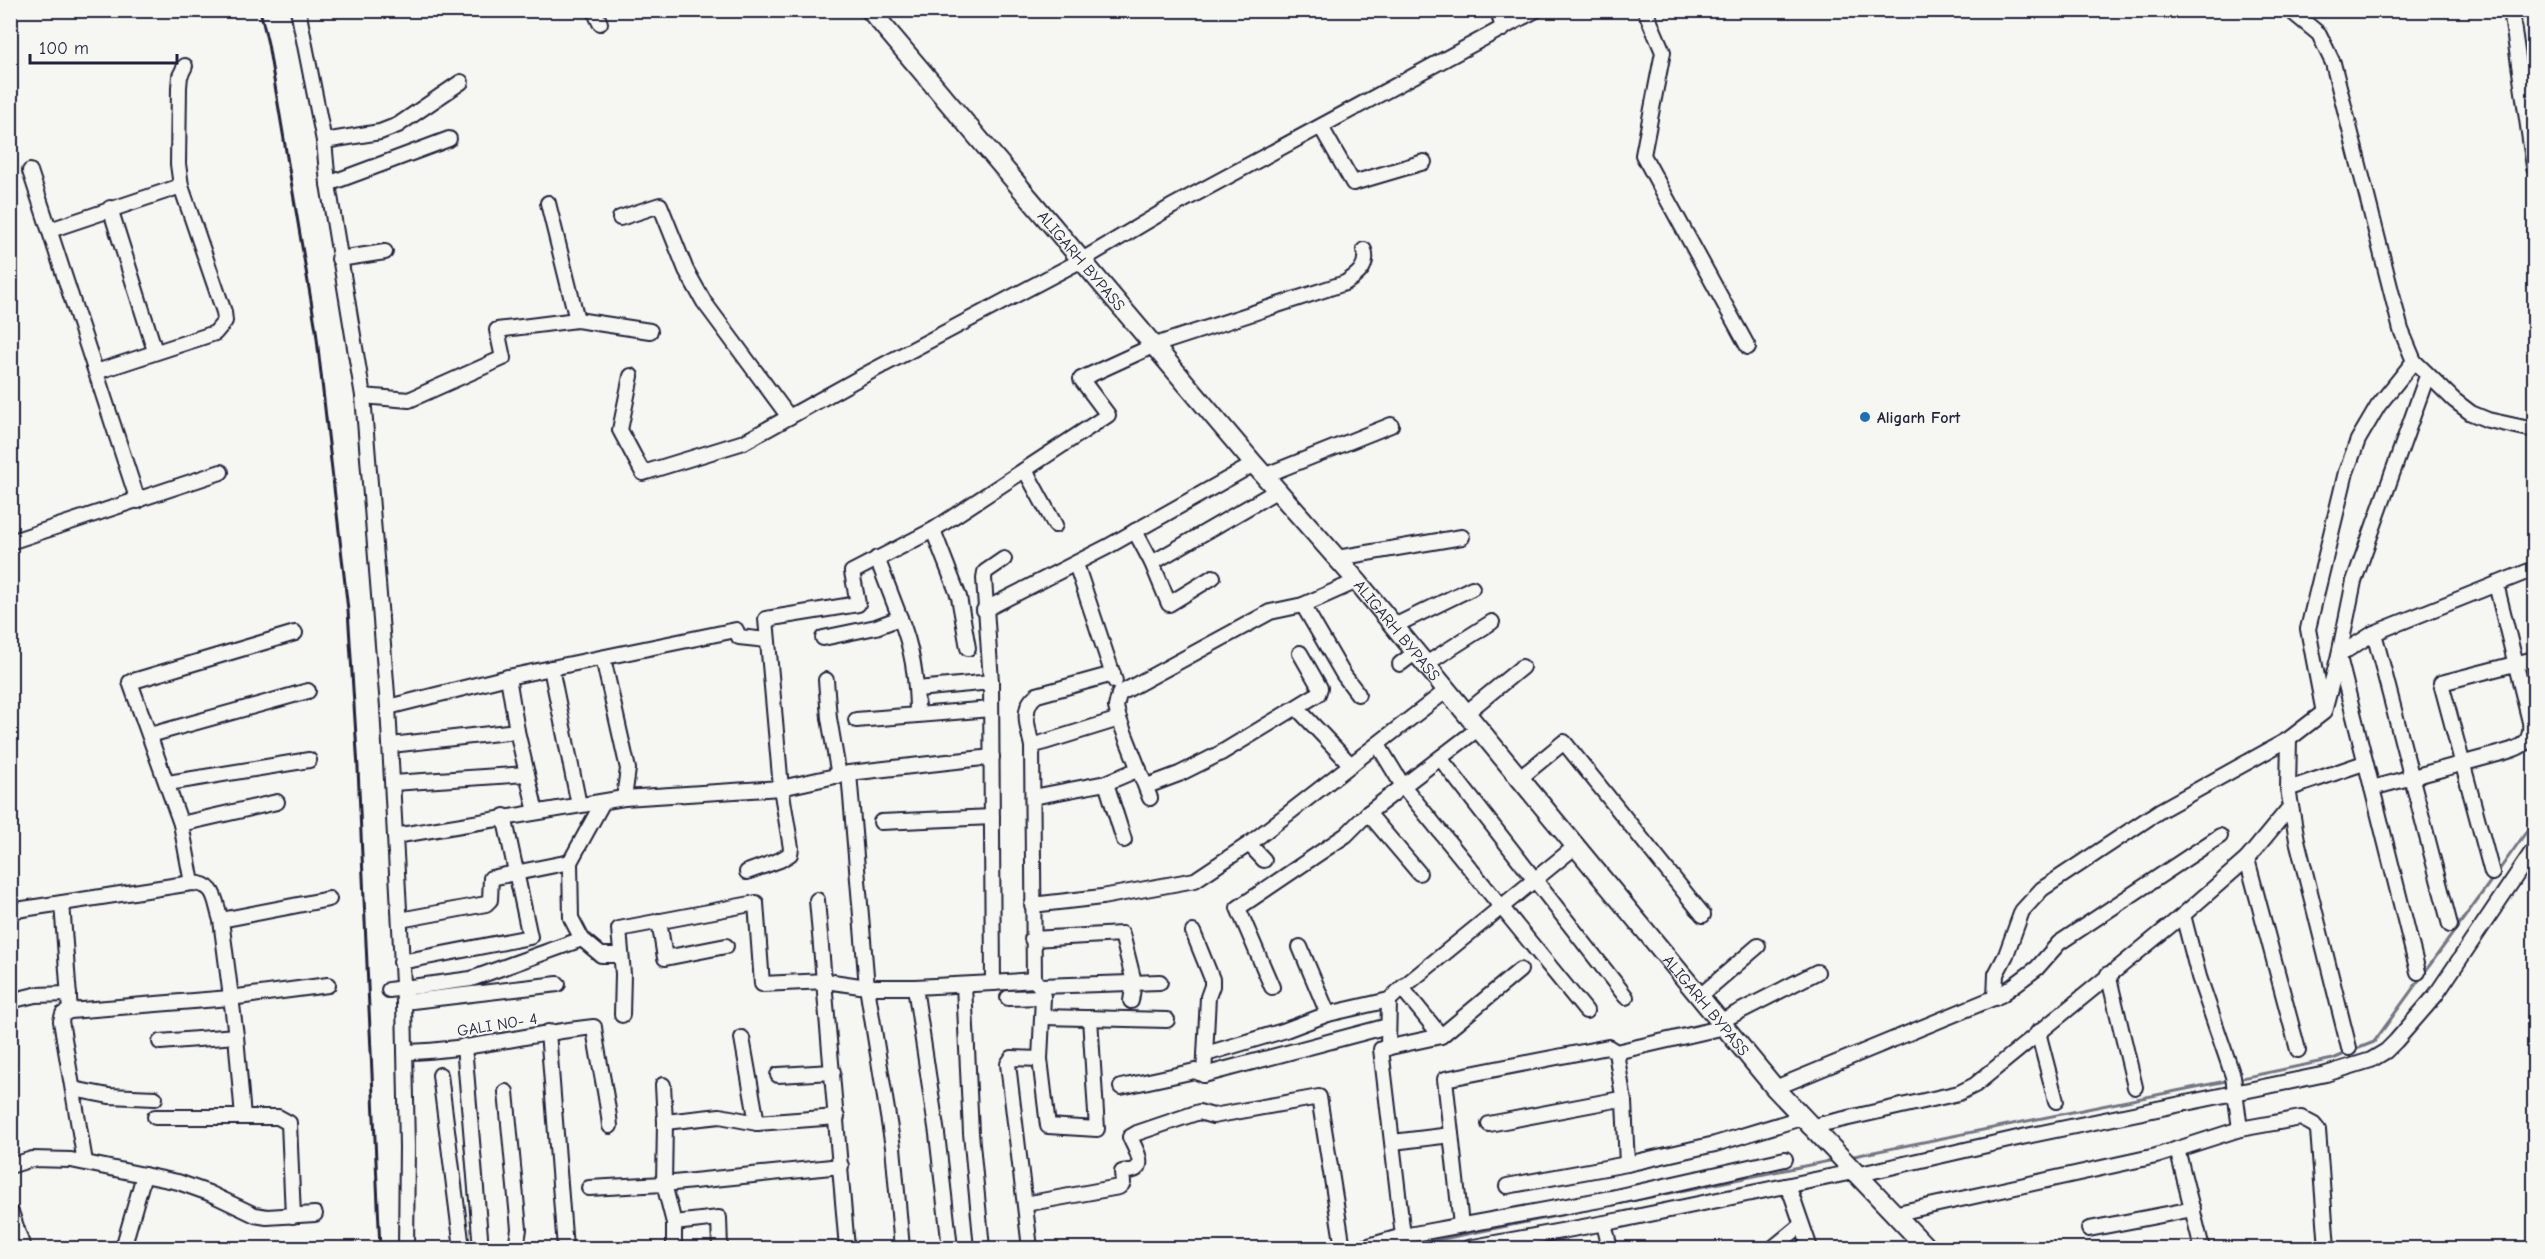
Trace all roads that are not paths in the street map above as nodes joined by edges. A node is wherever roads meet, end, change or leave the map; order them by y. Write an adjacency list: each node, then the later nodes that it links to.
1 (870, 10): 26 (main road, ALIGARH BYPASS)
2 (1498, 10): 8 (street)
3 (1536, 10): 8 (street)
4 (1645, 10): 30 (street)
5 (2290, 10): 32 (street)
6 (2511, 10): 15 (street)
7 (300, 11): 13 (street)
8 (1503, 29): 11 (street)
9 (185, 66): 18 (street)
10 (461, 82): 13 (street)
11 (1321, 126): 14 (street); 26 (street)
12 (450, 139): 17 (street)
13 (324, 141): 17 (street)
14 (1424, 162)
15 (2535, 167)
16 (30, 171): 22 (street)
17 (328, 184): 25 (street)
18 (181, 186): 20 (street); 31 (street)
19 (548, 203): 27 (street)
20 (110, 208): 22 (street); 31 (street)
21 (620, 218): 37 (street)
22 (50, 230): 33 (street)
23 (1364, 250): 29 (street)
24 (385, 252): 25 (street)
25 (339, 260): 36 (street)
26 (1082, 260): 29 (main road, ALIGARH BYPASS); 37 (street)
27 (577, 320): 28 (street); 36 (street)
28 (650, 331)
29 (1155, 345): 40 (main road, ALIGARH BYPASS); 41 (street)
30 (1748, 347)
31 (155, 351): 33 (street)
32 (2414, 361): 35 (street); 92 (street)
33 (96, 372): 44 (street)
34 (631, 376): 37 (street)
35 (2427, 376): 39 (street); 71 (street)
36 (363, 396): 88 (street)
37 (789, 417)
38 (1392, 424): 40 (street)
39 (2535, 430)
40 (1260, 469): 43 (main road, ALIGARH BYPASS); 47 (street)
41 (1025, 470): 45 (street); 46 (street)
42 (221, 472): 44 (street)
43 (1278, 490): 51 (main road, ALIGARH BYPASS); 53 (street)
44 (138, 501): 49 (street)
45 (1055, 525)
46 (933, 530): 50 (street); 69 (street)
47 (1135, 531): 53 (street); 54 (street)
48 (1461, 537): 51 (street)
49 (10, 542)
50 (877, 558): 62 (street); 68 (street)
51 (1336, 558): 57 (main road, ALIGARH BYPASS)
52 (1004, 559): 61 (street)
53 (1152, 563): 56 (street)
54 (1076, 564): 61 (street); 79 (street)
55 (2535, 569): 58 (street)
56 (1213, 577)
57 (1357, 581): 60 (street); 64 (main road, ALIGARH BYPASS)
58 (2496, 584): 66 (street); 75 (street)
59 (1472, 588): 64 (street)
60 (1303, 605): 86 (street); 87 (street)
61 (984, 610): 82 (street)
62 (900, 618): 67 (street); 83 (street)
63 (1492, 622): 73 (street)
64 (1394, 626): 73 (main road, ALIGARH BYPASS)
65 (295, 633): 98 (street)
66 (2374, 633): 71 (street); 112 (street)
67 (823, 638)
68 (767, 640): 72 (street); 118 (street)
69 (968, 648)
70 (1300, 653): 89 (street)
71 (2339, 655): 92 (street); 106 (street)
72 (603, 658): 78 (street); 122 (street)
73 (1421, 658): 76 (street); 84 (main road, ALIGARH BYPASS)
74 (2535, 658): 75 (street)
75 (2516, 663): 107 (street); 107 (street)
76 (1400, 664)
77 (1522, 667): 91 (street)
78 (551, 668): 80 (street); 125 (street)
79 (1113, 674): 86 (street); 102 (street)
80 (508, 677): 88 (street); 97 (street)
81 (826, 680): 111 (street)
82 (991, 682): 83 (street); 90 (street)
83 (917, 689): 93 (street)
84 (1447, 690): 91 (main road, ALIGARH BYPASS); 101 (street)
85 (308, 691): 98 (street)
86 (1119, 694): 94 (street)
87 (1358, 694)
88 (388, 707): 100 (street)
89 (1297, 708): 108 (street); 109 (street)
90 (991, 709): 93 (street); 103 (street)
91 (1466, 712): 96 (main road, ALIGARH BYPASS)
92 (2324, 712): 99 (street)
93 (917, 714): 95 (street)
94 (1119, 719): 102 (street); 109 (street)
95 (856, 720)
96 (1479, 728): 104 (street); 113 (main road, ALIGARH BYPASS)
97 (517, 731): 100 (street); 110 (street)
98 (150, 735): 114 (street)
99 (2289, 739): 120 (street); 190 (street)
100 (391, 745): 115 (street)
101 (1378, 745): 108 (street); 117 (street)
102 (1032, 746): 121 (street)
103 (992, 757): 111 (street); 130 (street)
104 (1440, 758): 117 (street); 146 (street)
105 (309, 760): 114 (street)
106 (2364, 763): 119 (street); 120 (street)
107 (2461, 764): 112 (street); 145 (street)
108 (1351, 765): 136 (street)
109 (1139, 769): 116 (street)
110 (527, 774): 115 (street); 127 (street)
111 (844, 774): 118 (street); 179 (street)
112 (2411, 777): 119 (street); 159 (street)
113 (1520, 778): 137 (main road, ALIGARH BYPASS); 154 (street)
114 (168, 783): 132 (street)
115 (393, 783): 133 (street)
116 (1106, 783): 121 (street); 135 (street)
117 (1403, 786): 128 (street); 152 (street)
118 (782, 788): 122 (street); 142 (street)
119 (2372, 788): 170 (street)
120 (2288, 789): 126 (street)
121 (1033, 797): 151 (street)
122 (624, 798): 124 (street)
123 (277, 802): 132 (street)
124 (603, 802): 125 (street); 141 (street)
125 (579, 805): 127 (street)
126 (2290, 807): 139 (street); 211 (street)
127 (536, 812): 129 (street)
128 (1368, 813): 144 (street); 181 (street)
129 (504, 816): 133 (street); 143 (street)
130 (992, 818): 131 (street); 175 (street)
131 (880, 822)
132 (181, 824): 147 (street)
133 (394, 836): 157 (street)
134 (2220, 836): 190 (street)
135 (1124, 840)
136 (1249, 844): 140 (street); 151 (street)
137 (1576, 846): 146 (street); 186 (main road, ALIGARH BYPASS)
138 (2535, 849): 222 (street)
139 (2247, 859): 155 (street); 212 (street)
140 (1264, 860)
141 (570, 862): 143 (street); 161 (street)
142 (747, 872)
143 (516, 873): 157 (street); 167 (street)
144 (1419, 873)
145 (2492, 873)
146 (1534, 880): 152 (street); 187 (street)
147 (192, 883): 150 (street); 156 (street)
148 (329, 899): 156 (street)
149 (818, 900): 172 (street)
150 (62, 903): 153 (street); 184 (street)
151 (1032, 905): 162 (street)
152 (1502, 906): 183 (street); 195 (street)
153 (10, 911)
154 (1703, 915)
155 (2183, 915): 171 (street); 222 (street)
156 (221, 920): 188 (street)
157 (400, 920): 167 (street)
158 (659, 921): 163 (street); 166 (street); 172 (street)
159 (2450, 925)
160 (1193, 932): 215 (street)
161 (582, 939): 166 (street); 185 (street)
162 (1032, 939): 173 (street); 182 (street)
163 (726, 946)
164 (1758, 946): 186 (street)
165 (1300, 947): 196 (street)
166 (621, 955): 197 (street)
167 (401, 962): 185 (street)
168 (1520, 970): 206 (street)
169 (1817, 972): 201 (street)
170 (2418, 972)
171 (2108, 974): 204 (street); 224 (street)
172 (826, 981): 179 (street); 217 (street)
173 (1134, 982): 174 (street); 182 (street); 193 (street)
174 (1160, 982)
175 (993, 983): 178 (street); 182 (street)
176 (558, 984): 185 (street)
177 (328, 985): 188 (street)
178 (964, 985): 180 (street); 278 (street)
179 (867, 987): 180 (street); 276 (street)
180 (915, 987): 277 (street)
181 (1272, 987)
182 (1039, 988): 189 (street); 198 (street)
183 (1402, 988): 191 (street); 206 (street)
184 (69, 994): 192 (street); 194 (street)
185 (398, 994): 213 (street)
186 (1700, 996): 201 (main road, ALIGARH BYPASS)
187 (1626, 997)
188 (230, 998): 194 (street); 205 (street)
189 (1008, 998)
190 (1995, 998): 225 (street)
191 (1389, 1000): 196 (street); 202 (street)
192 (10, 1001)
193 (1131, 1001)
194 (70, 1011): 226 (street)
195 (1586, 1011)
196 (1328, 1014): 215 (street)
197 (622, 1016)
198 (1044, 1017): 199 (street); 216 (street)
199 (1090, 1018): 200 (street); 216 (street)
200 (1167, 1020)
201 (1723, 1024): 214 (street); 225 (main road, ALIGARH BYPASS)
202 (1388, 1026): 210 (street); 220 (street)
203 (548, 1032): 209 (street, GALI NO- 4); 238 (street, GALI NO- 4); 272 (street)
204 (2038, 1032): 229 (street); 235 (street)
205 (236, 1036): 208 (street); 232 (street)
206 (1441, 1036): 210 (street)
207 (742, 1038): 236 (street)
208 (160, 1042)
209 (464, 1046): 213 (street, GALI NO- 4); 270 (street)
210 (1388, 1048): 241 (street)
211 (2349, 1048)
212 (2298, 1050)
213 (405, 1052): 268 (street)
214 (1616, 1052): 230 (street); 240 (street)
215 (1206, 1054): 220 (street)
216 (1040, 1059): 254 (street)
217 (833, 1072): 219 (street); 233 (street)
218 (440, 1075): 269 (street)
219 (778, 1075)
220 (1204, 1076): 223 (street)
221 (663, 1085): 234 (street)
222 (2235, 1086): 239 (street); 248 (street)
223 (1121, 1087)
224 (2135, 1087)
225 (1774, 1088): 235 (main road, ALIGARH BYPASS)
226 (73, 1089): 228 (street); 244 (street)
227 (506, 1092): 271 (street)
228 (155, 1098)
229 (2056, 1101)
230 (1624, 1102): 237 (street); 245 (street)
231 (155, 1117): 232 (street)
232 (243, 1117): 259 (street)
233 (837, 1117): 236 (street); 247 (street)
234 (665, 1122): 236 (street); 250 (street)
235 (1805, 1122): 245 (street); 248 (main road, ALIGARH BYPASS)
236 (757, 1123)
237 (1490, 1124)
238 (610, 1126)
239 (2241, 1129): 242 (street); 288 (street)
240 (1451, 1135): 241 (street); 262 (street)
241 (1393, 1143): 265 (street)
242 (2177, 1149): 255 (street); 257 (street)
243 (1785, 1159): 262 (street)
244 (85, 1162): 246 (street); 249 (street)
245 (1627, 1164): 251 (street)
246 (10, 1166)
247 (841, 1166): 250 (street); 275 (street)
248 (1852, 1171): 252 (street); 257 (main road, ALIGARH BYPASS)
249 (144, 1175): 259 (street); 267 (street)
250 (664, 1184): 253 (street); 260 (street)
251 (1507, 1186)
252 (1785, 1186): 261 (street); 263 (street)
253 (590, 1188)
254 (1025, 1204): 279 (street); 280 (street)
255 (2193, 1209): 264 (street); 287 (street)
256 (315, 1214): 259 (street)
257 (1893, 1214): 286 (main road, ALIGARH BYPASS)
258 (10, 1215): 266 (main road)
259 (293, 1216)
260 (674, 1223): 273 (street); 274 (street)
261 (1604, 1224): 282 (street); 283 (street)
262 (1461, 1225): 265 (street)
263 (1801, 1225): 284 (street); 285 (street)
264 (2089, 1229)
265 (1403, 1236): 281 (street)
266 (21, 1248)
267 (123, 1248)
268 (407, 1248)
269 (462, 1248)
270 (481, 1248)
271 (516, 1248)
272 (565, 1248)
273 (674, 1248)
274 (720, 1248)
275 (847, 1248)
276 (902, 1248)
277 (950, 1248)
278 (982, 1248)
279 (1030, 1248)
280 (1343, 1248)
281 (1362, 1248)
282 (1468, 1248)
283 (1610, 1248)
284 (1773, 1248)
285 (1810, 1248)
286 (1927, 1248)
287 (2202, 1248)
288 (2327, 1248)

